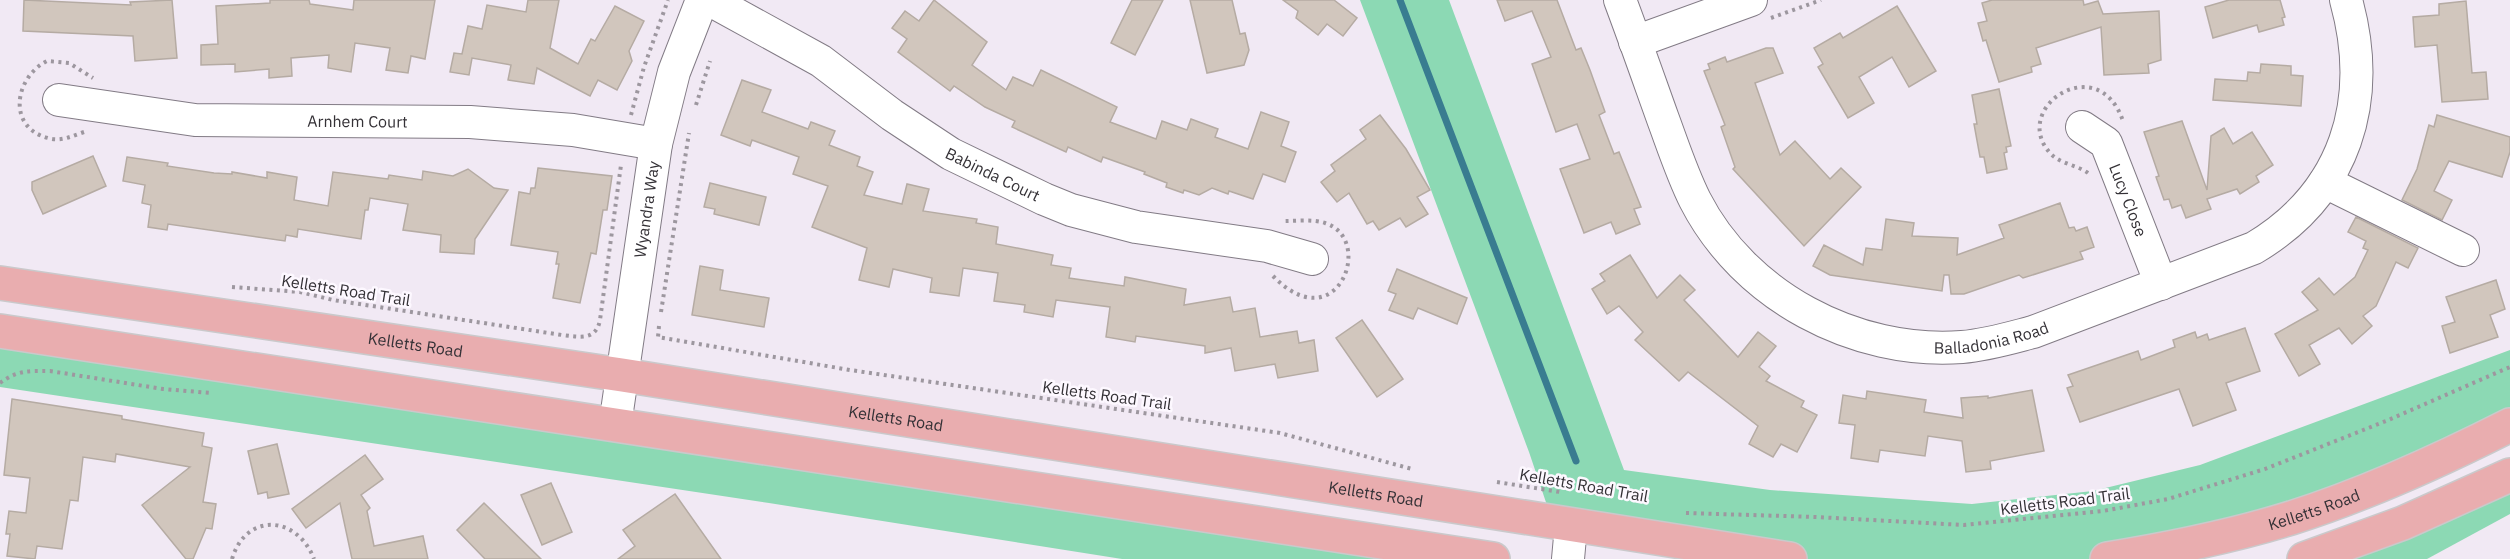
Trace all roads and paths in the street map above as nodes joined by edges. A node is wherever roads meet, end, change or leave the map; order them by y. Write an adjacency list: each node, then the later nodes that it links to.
1 (702, 0): 12 (street, Wyandra Way)
2 (710, 0): 16 (street, Babinda Court)
3 (1620, 0): 6 (street, Balladonia Road)
4 (1751, 0): 6 (street)
5 (2346, 0): 14 (street, Balladonia Road)
6 (1635, 42): 18 (street, Balladonia Road)
7 (711, 57): 9 (path)
8 (59, 100): 12 (street, Arnhem Court)
9 (695, 109)
10 (2082, 127): 18 (street, Lucy Close)
11 (689, 129): 27 (path, Kelletts Road Trail)
12 (656, 144): 23 (street, Wyandra Way)
13 (622, 160): 19 (path, Kelletts Road Trail)
14 (2325, 182): 15 (street); 18 (street, Balladonia Road)
15 (2463, 250)
16 (1312, 260)
17 (0, 283): 23 (main road, Kelletts Road)
18 (2161, 284)
19 (229, 287)
20 (0, 331): 25 (main road)
21 (2510, 367): 31 (path, Kelletts Road Trail)
22 (13, 374): 24 (path)
23 (622, 375): 25 (street, Wyandra Way); 32 (main road, Kelletts Road)
24 (0, 383)
25 (615, 425): 35 (main road)
26 (2510, 425): 38 (main road, Kelletts Road)
27 (1422, 472)
28 (2510, 475): 39 (main road)
29 (1488, 481): 30 (path, Kelletts Road Trail)
30 (1565, 493)
31 (1675, 512)
32 (1572, 526): 36 (street); 37 (main road, Kelletts Road)
33 (232, 559): 34 (path)
34 (314, 559)
35 (1493, 559)
36 (1568, 559)
37 (1790, 559)
38 (2107, 559)
39 (2304, 559)

